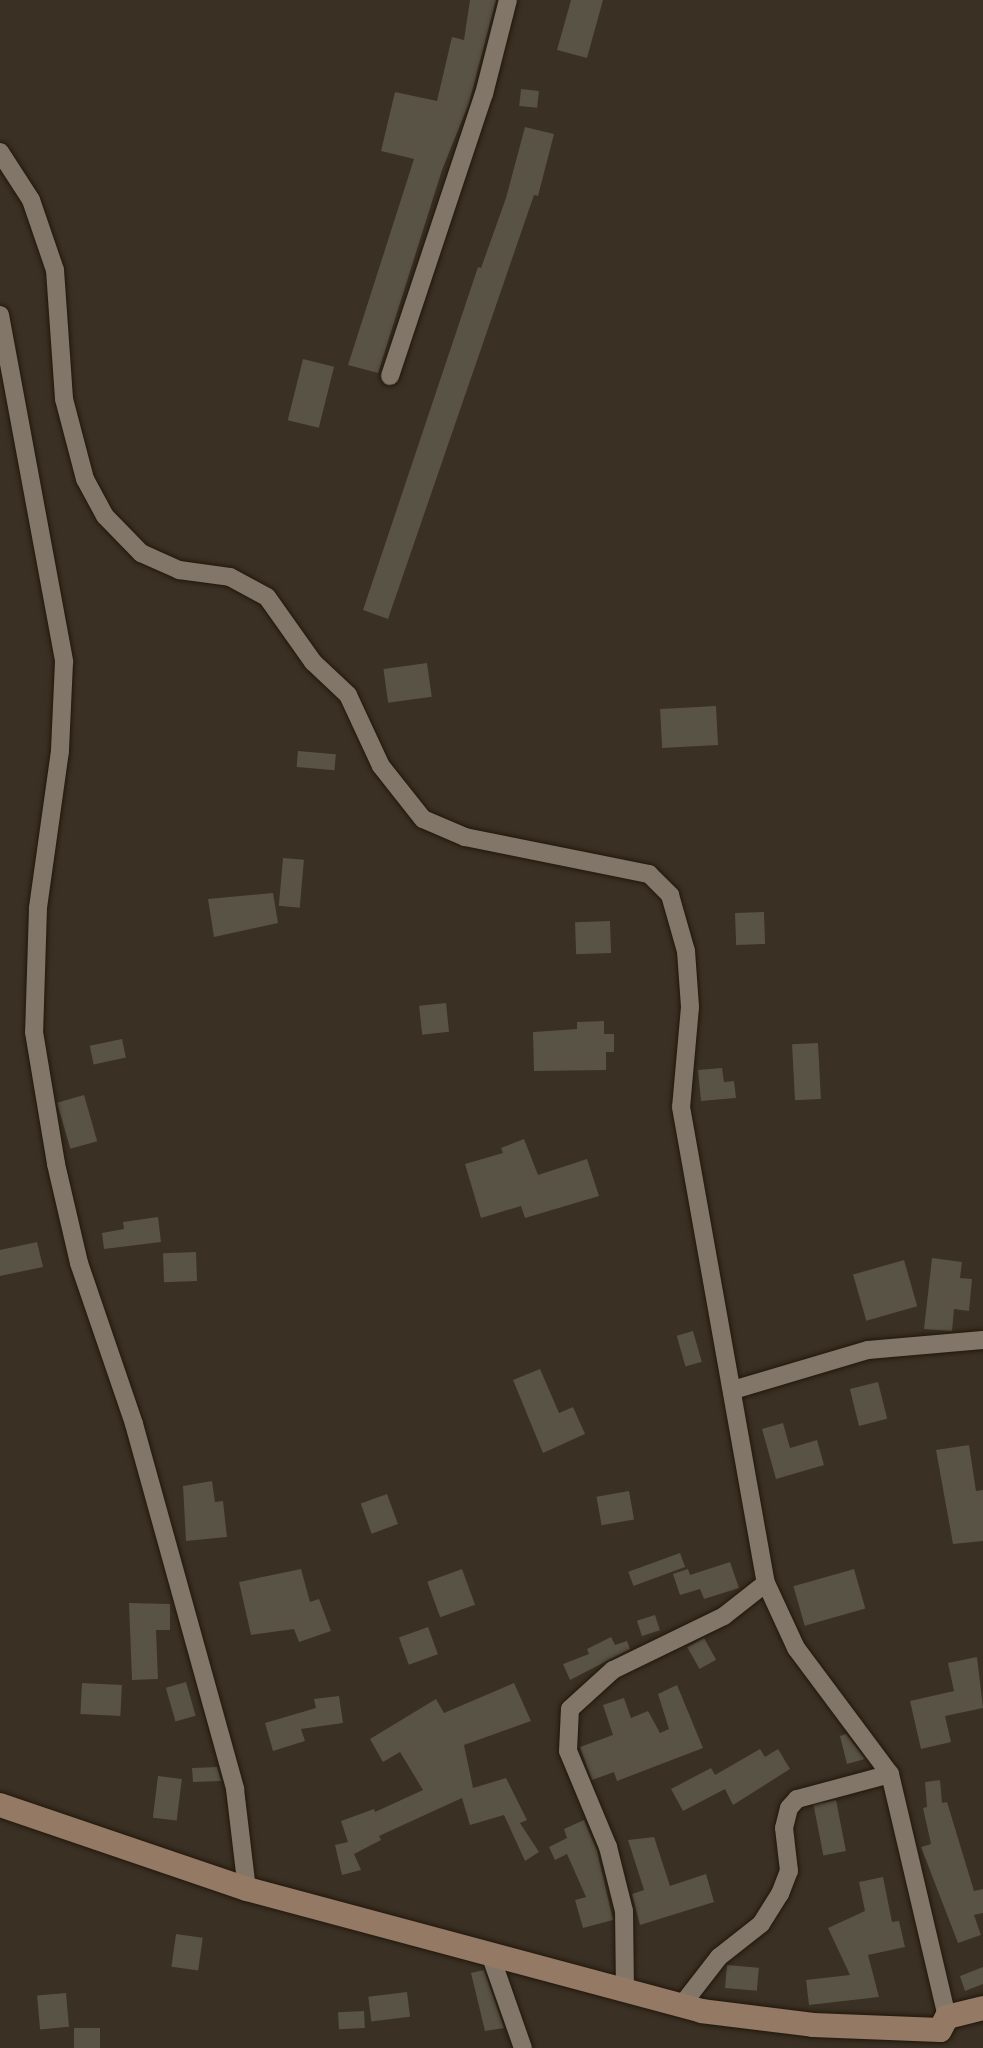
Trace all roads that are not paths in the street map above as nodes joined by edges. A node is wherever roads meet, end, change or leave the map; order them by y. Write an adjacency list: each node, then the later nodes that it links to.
1 (508, 0): 4 (street)
2 (0, 152): 6 (street)
3 (0, 315): 10 (street)
4 (390, 376)
5 (983, 1340): 6 (street)
6 (733, 1390): 7 (street)
7 (766, 1583): 8 (street); 12 (street)
8 (890, 1774): 13 (street); 15 (street)
9 (0, 1805): 10 (street)
10 (247, 1889): 11 (street)
11 (490, 1954): 12 (street); 16 (street)
12 (625, 1991): 13 (street)
13 (681, 2006): 15 (street)
14 (983, 2008): 15 (street)
15 (943, 2032)
16 (523, 2048)

